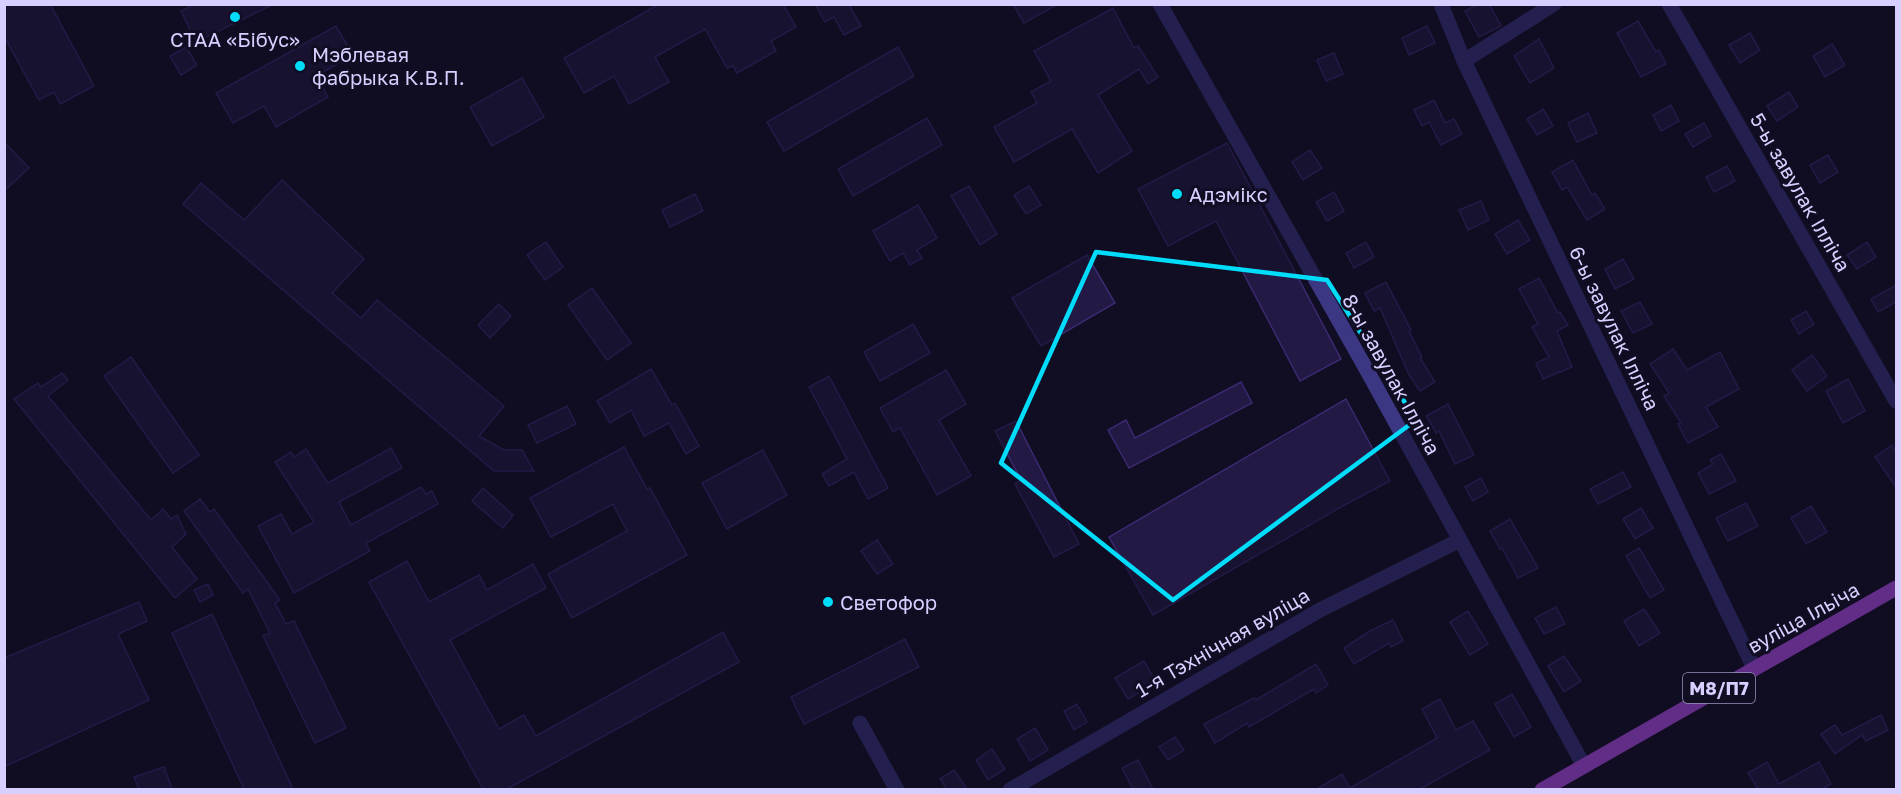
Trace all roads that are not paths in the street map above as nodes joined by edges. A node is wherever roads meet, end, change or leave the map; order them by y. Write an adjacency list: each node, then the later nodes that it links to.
1 (1160, 4): 7 (street, 8-ы завулак Ілліча)
2 (1441, 4): 5 (street, 6-ы завулак Ілліча)
3 (1554, 4): 5 (street)
4 (1669, 4): 6 (street, 5-ы завулак Ілліча)
5 (1464, 61): 9 (street, 6-ы завулак Ілліча)
6 (1896, 401)
7 (1460, 540): 11 (street, 8-ы завулак Ілліча); 13 (street, 1-я Тэхнічная вуліца)
8 (1896, 588): 9 (main road, вуліца Ільіча / М8/П7)
9 (1754, 668): 11 (main road, вуліца Ільіча / М8/П7)
10 (860, 723): 12 (street)
11 (1584, 766): 14 (main road, вуліца Ільіча / М8/П7)
12 (897, 789)
13 (1010, 789)
14 (1542, 789)

